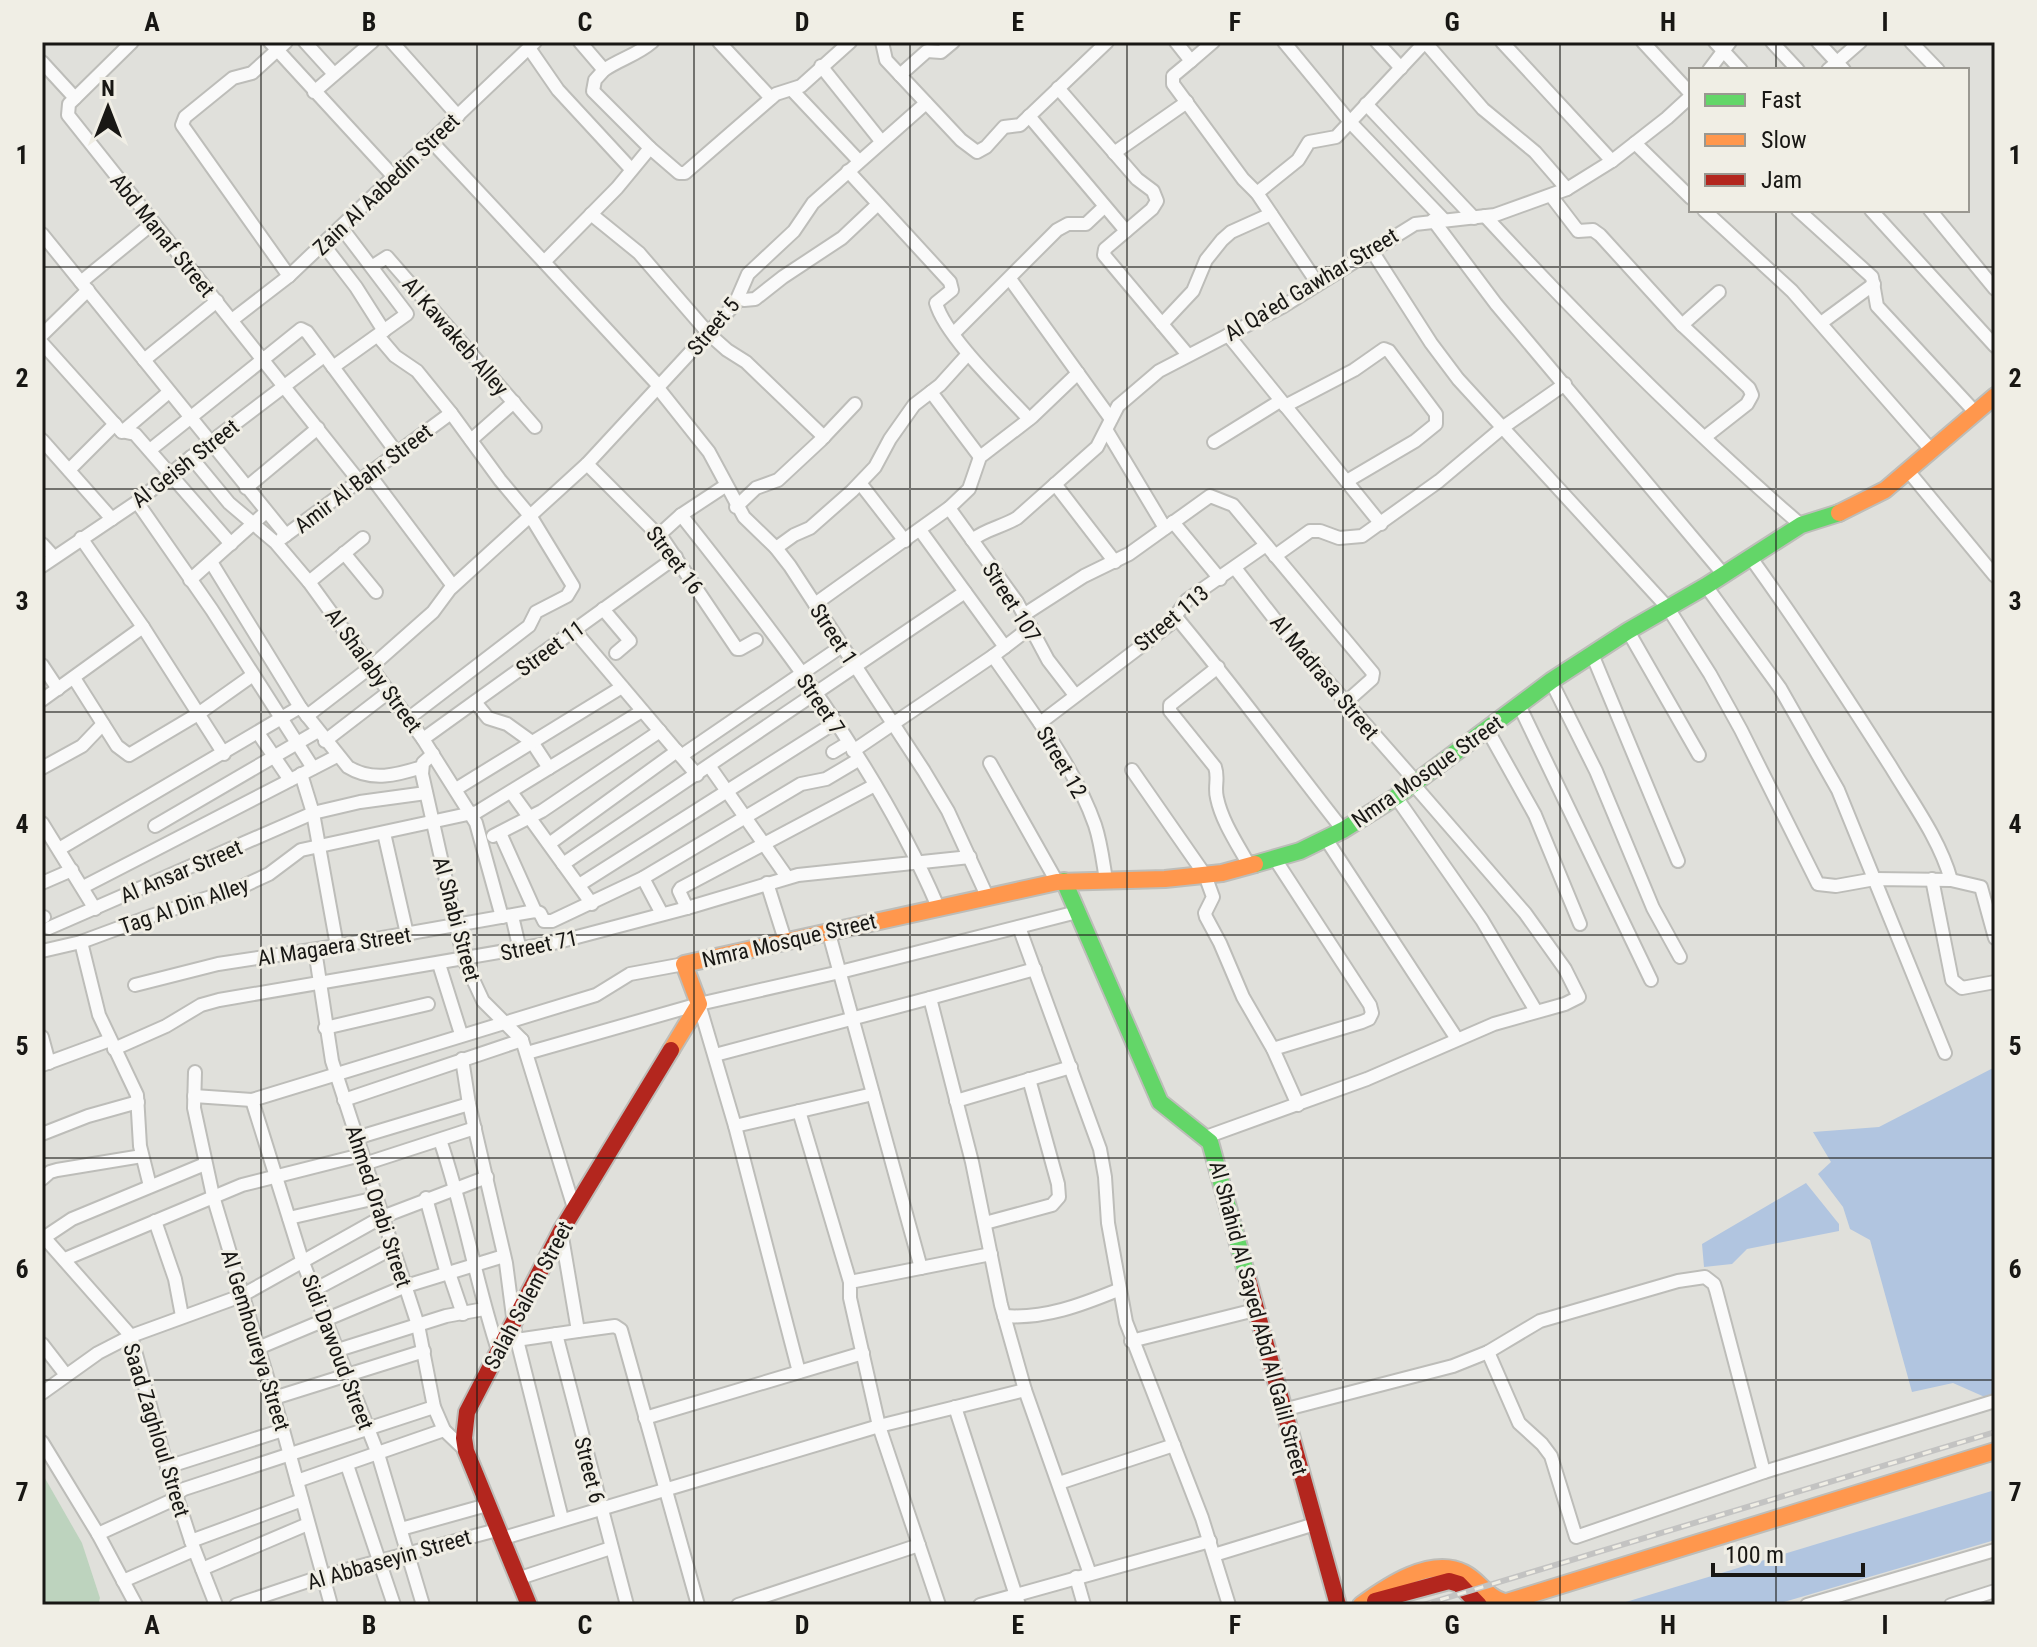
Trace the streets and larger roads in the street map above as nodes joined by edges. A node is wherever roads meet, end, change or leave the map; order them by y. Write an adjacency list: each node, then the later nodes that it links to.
1 (111, 42): 27 (street)
2 (132, 42): 27 (street)
3 (305, 42): 38 (street)
4 (372, 42): 38 (street)
5 (392, 42): 50 (street)
6 (580, 42): 37 (street)
7 (652, 42): 37 (street)
8 (719, 42): 45 (street)
9 (850, 42): 30 (street)
10 (882, 42): 39 (street)
11 (953, 42): 39 (street)
12 (1107, 42): 40 (street)
13 (1176, 42): 28 (street)
14 (1213, 42): 28 (street)
15 (1284, 42): 52 (street)
16 (1377, 42): 32 (street)
17 (1425, 42): 32 (street); 63 (street)
18 (1502, 42): 59 (street)
19 (1643, 42): 43 (street)
20 (1772, 42): 35 (street)
21 (1818, 42): 31 (street)
22 (1860, 42): 31 (street)
23 (1911, 42): 36 (street)
24 (278, 45): 42 (street); 85 (street)
25 (1723, 45): 33 (street); 34 (street)
26 (527, 46): 50 (street, Zain Al Aabedin Street); 60 (street)
27 (120, 54): 48 (street)
28 (1191, 61): 46 (street)
29 (42, 62): 48 (street, Abd Manaf Street)
30 (821, 66): 41 (street); 53 (street)
31 (1836, 67)
32 (1401, 68): 49 (street)
33 (1710, 68)
34 (1740, 68)
35 (1796, 68)
36 (1936, 68)
37 (604, 70): 56 (street)
38 (334, 74): 42 (street)
39 (900, 75): 47 (street)
40 (1058, 88): 51 (street); 57 (street)
41 (792, 90): 45 (street); 58 (street)
42 (314, 92): 62 (street)
43 (1689, 93)
44 (1689, 97): 55 (street, Al Qa'ed Gawhar Street)
45 (771, 98): 56 (street)
46 (1187, 102): 57 (street); 64 (street)
47 (926, 103): 51 (street); 53 (street, Street 5)
48 (71, 104): 77 (street, Abd Manaf Street)
49 (1366, 104): 52 (street); 75 (street)
50 (458, 116): 54 (street, Zain Al Aabedin Street)
51 (1029, 116): 68 (street)
52 (1350, 122): 64 (street); 76 (street)
53 (881, 141): 58 (street, Street 5)
54 (432, 142): 62 (street, Zain Al Aabedin Street); 83 (street, Street 1)
55 (1635, 143): 59 (street, Al Qa'ed Gawhar Street); 65 (street)
56 (650, 148): 60 (street)
57 (1114, 153): 79 (street)
58 (859, 161): 61 (street, Street 5)
59 (1612, 161): 63 (street, Al Qa'ed Gawhar Street)
60 (631, 169): 73 (street)
61 (848, 171): 67 (street); 92 (street, Street 5)
62 (394, 177): 78 (street, Zain Al Aabedin Street)
63 (1567, 189): 66 (street, Al Qa'ed Gawhar Street)
64 (1257, 193): 74 (street)
65 (1689, 196)
66 (1552, 197): 75 (street, Al Qa'ed Gawhar Street); 97 (street)
67 (878, 204): 92 (street); 99 (street)
68 (1104, 207): 79 (street); 86 (street)
69 (1706, 212): 95 (street)
70 (1800, 212): 88 (street)
71 (1873, 212): 104 (street)
72 (1932, 212): 90 (street)
73 (591, 214): 83 (street); 100 (street)
74 (1271, 214): 87 (street); 96 (street)
75 (1480, 217): 76 (street, Al Qa'ed Gawhar Street); 131 (street)
76 (1438, 220): 82 (street, Al Qa'ed Gawhar Street); 112 (street)
77 (153, 223): 89 (street); 93 (street, Abd Manaf Street)
78 (341, 227): 81 (street, Zain Al Aabedin Street); 84 (street)
79 (1126, 231): 96 (street)
80 (42, 234): 89 (street)
81 (323, 244): 85 (street, Zain Al Aabedin Street); 98 (street)
82 (1372, 251): 87 (street, Al Qa'ed Gawhar Street); 129 (street)
83 (544, 262): 114 (street, Street 1)
84 (373, 266): 98 (street); 118 (street, Al Kawakeb Alley)
85 (289, 276): 94 (street, Zain Al Aabedin Street)
86 (1010, 279): 99 (street); 111 (street)
87 (1318, 284): 102 (street, Al Qa'ed Gawhar Street)
88 (1874, 284): 95 (street); 121 (street)
89 (84, 286): 101 (street); 109 (street)
90 (1995, 289)
91 (1719, 292): 97 (street)
92 (739, 298): 100 (street, Street 5)
93 (217, 301): 94 (street, Abd Manaf Street); 109 (street)
94 (232, 320): 108 (street, Abd Manaf Street)
95 (1821, 323): 137 (street)
96 (1162, 324): 106 (street)
97 (1682, 325): 131 (street)
98 (381, 333): 110 (street); 122 (street)
99 (954, 333): 105 (street)
100 (709, 334): 114 (street, Street 5); 130 (street)
101 (42, 335)
102 (1228, 335): 106 (street, Al Qa'ed Gawhar Street); 120 (street)
103 (42, 343): 127 (street)
104 (1995, 346)
105 (968, 354): 116 (street); 124 (street)
106 (1188, 355): 125 (street, Al Qa'ed Gawhar Street)
107 (324, 356): 108 (street); 110 (street); 113 (street, Al Geish Street)
108 (263, 358): 113 (street, Abd Manaf Street); 123 (street)
109 (144, 360): 115 (street)
110 (333, 367): 138 (street)
111 (1078, 373): 124 (street); 125 (street)
112 (1565, 384): 129 (street); 182 (street)
113 (285, 386): 128 (street, Abd Manaf Street); 134 (street, Al Geish Street)
114 (659, 387): 141 (street, Street 5); 149 (street, Street 1)
115 (169, 392): 123 (street); 127 (street)
116 (931, 392): 140 (street); 147 (street)
117 (1995, 396): 121 (street, Nmra Mosque Street)
118 (514, 402): 126 (street, Al Kawakeb Alley); 133 (street)
119 (855, 404): 130 (street)
120 (1282, 404): 135 (street); 146 (street); 146 (street)
121 (1975, 412): 137 (street, Nmra Mosque Street)
122 (451, 413): 133 (street); 138 (street, Amir Al Bahr Street)
123 (190, 417): 134 (street); 136 (street)
124 (1029, 419): 140 (street)
125 (1109, 425): 148 (street, Al Qa'ed Gawhar Street); 160 (street)
126 (535, 427)
127 (118, 428): 136 (street); 142 (street)
128 (318, 428): 145 (street, Abd Manaf Street); 150 (street)
129 (1502, 428): 158 (street); 192 (street)
130 (824, 437): 152 (street)
131 (1705, 437): 161 (street)
132 (42, 440): 142 (street)
133 (471, 440): 156 (street)
134 (211, 442): 139 (street, Al Geish Street); 150 (street)
135 (1214, 442)
136 (150, 450): 143 (street)
137 (1932, 451): 144 (street, Nmra Mosque Street)
138 (397, 453): 145 (street, Amir Al Bahr Street)
139 (191, 457): 143 (street, Al Geish Street); 159 (street, Al Shalaby Street)
140 (980, 457): 153 (street)
141 (587, 464): 156 (street, Street 5); 163 (street, Street 16)
142 (69, 470): 157 (street)
143 (171, 472): 151 (street, Al Geish Street); 170 (street)
144 (1909, 472): 161 (street, Nmra Mosque Street); 183 (street)
145 (364, 477): 166 (street, Amir Al Bahr Street); 187 (street, Abd Manaf Street)
146 (1347, 481): 158 (street)
147 (860, 483): 168 (street); 172 (street)
148 (1055, 484): 167 (street, Al Qa'ed Gawhar Street); 179 (street)
149 (725, 486): 152 (street, Street 1); 155 (street)
150 (246, 488): 154 (street)
151 (137, 502): 157 (street, Al Geish Street); 185 (street)
152 (736, 507): 172 (street, Street 1)
153 (949, 508): 162 (street); 167 (street, Street 107)
154 (266, 512): 159 (street); 166 (street)
155 (681, 515): 163 (street); 210 (street, Street 7)
156 (531, 517): 187 (street, Street 5); 226 (street)
157 (112, 519): 164 (street, Al Geish Street)
158 (1381, 524): 174 (street)
159 (252, 525): 166 (street, Al Shalaby Street); 170 (street)
160 (1169, 525): 171 (street); 179 (street); 184 (street)
161 (1801, 525): 177 (street, Nmra Mosque Street)
162 (920, 530): 168 (street); 190 (street)
163 (659, 535): 176 (street, Street 16)
164 (81, 538): 175 (street, Al Geish Street); 196 (street)
165 (363, 538): 173 (street)
166 (281, 539): 186 (street, Al Shalaby Street)
167 (972, 540): 194 (street, Street 107)
168 (905, 541): 191 (street)
169 (42, 544): 175 (street)
170 (231, 544): 178 (street)
171 (1266, 545): 174 (street); 181 (street, Street 113)
172 (776, 548): 191 (street, Street 1)
173 (344, 553): 186 (street); 189 (street)
174 (1275, 556): 221 (street)
175 (54, 557): 180 (street, Al Geish Street)
176 (676, 557): 193 (street, Street 11); 200 (street, Street 16)
177 (1751, 558): 182 (street, Nmra Mosque Street); 292 (street)
178 (211, 562): 185 (street); 224 (street)
179 (1115, 562): 194 (street)
180 (42, 566)
181 (1235, 568): 184 (street, Street 113); 221 (street, Al Madrasa Street)
182 (1724, 575): 188 (street, Nmra Mosque Street)
183 (1995, 576)
184 (1220, 579): 195 (street, Street 113)
185 (190, 580): 211 (street)
186 (309, 582): 208 (street, Al Shalaby Street)
187 (453, 586): 208 (street, Street 5)
188 (1706, 586): 192 (street, Nmra Mosque Street); 289 (street)
189 (376, 592)
190 (965, 592): 202 (street); 207 (street)
191 (815, 604): 201 (street, Street 1)
192 (1668, 608): 199 (street, Nmra Mosque Street); 289 (street)
193 (603, 609): 198 (street, Street 11); 203 (street)
194 (1025, 614): 197 (street, Street 107)
195 (1176, 617): 209 (street); 218 (street, Street 113)
196 (143, 627): 212 (street); 225 (street)
197 (1031, 627): 202 (street); 218 (street, Street 107)
198 (574, 630): 214 (street); 220 (street, Street 11)
199 (1628, 631): 204 (street, Nmra Mosque Street); 244 (street)
200 (756, 640)
201 (842, 646): 207 (street, Street 1); 210 (street)
202 (1005, 647): 205 (street)
203 (616, 653)
204 (1592, 654): 213 (street, Nmra Mosque Street); 281 (street)
205 (993, 656): 229 (street); 230 (street, Street 12)
206 (42, 665): 215 (street)
207 (854, 665): 217 (street); 229 (street, Street 1)
208 (372, 666): 216 (street, Al Shalaby Street); 224 (street, Street 5)
209 (1218, 667): 270 (street); 284 (street)
210 (801, 673): 217 (street, Street 7); 243 (street)
211 (253, 675): 225 (street); 227 (street)
212 (74, 678): 215 (street); 231 (street)
213 (1551, 681): 222 (street, Nmra Mosque Street); 320 (street)
214 (622, 687): 223 (street); 237 (street)
215 (58, 689): 219 (street)
216 (390, 691): 226 (street, Al Shalaby Street); 235 (street)
217 (815, 692): 228 (street, Street 7); 249 (street)
218 (1075, 695): 230 (street, Street 113)
219 (42, 700)
220 (475, 702): 236 (street, Street 11); 237 (street)
221 (1345, 703): 256 (street, Al Madrasa Street)
222 (1519, 705): 232 (street, Nmra Mosque Street); 327 (street)
223 (642, 711): 233 (street); 252 (street, Tag Al Din Alley)
224 (303, 712): 227 (street, Street 5); 235 (street)
225 (198, 714): 231 (street); 241 (street)
226 (409, 718): 236 (street, Al Shalaby Street)
227 (280, 719): 234 (street, Street 5); 238 (street)
228 (836, 722): 239 (street, Street 7); 260 (street)
229 (893, 723): 239 (street); 279 (street, Street 1)
230 (1040, 723): 291 (street, Street 12)
231 (103, 724): 250 (street)
232 (1487, 729): 256 (street, Nmra Mosque Street); 308 (street)
233 (660, 731): 243 (street); 265 (street)
234 (258, 733): 241 (street, Street 5); 246 (street)
235 (322, 736): 238 (street); 245 (street)
236 (423, 739): 242 (street, Al Shalaby Street)
237 (532, 742): 252 (street); 258 (street)
238 (296, 745): 246 (street); 251 (street)
239 (853, 751): 240 (street); 257 (street, Street 7); 266 (street)
240 (833, 752)
241 (224, 754): 278 (street, Street 5)
242 (433, 754): 248 (street); 258 (street, Al Shalaby Street)
243 (679, 754): 254 (street); 275 (street)
244 (1699, 755)
245 (337, 756): 248 (street); 251 (street)
246 (275, 758): 255 (street); 269 (street)
247 (990, 763): 293 (street)
248 (422, 767): 261 (street, Al Shabi Street)
249 (710, 767): 254 (street); 260 (street)
250 (42, 768)
251 (313, 768): 255 (street)
252 (549, 768): 259 (street, Tag Al Din Alley)
253 (1132, 770): 286 (street)
254 (697, 775): 283 (street)
255 (295, 777): 263 (street); 297 (street)
256 (1415, 784): 262 (street, Nmra Mosque Street); 334 (street, Al Madrasa Street)
257 (875, 785): 277 (street); 282 (street, Street 7)
258 (456, 789): 264 (street, Al Shalaby Street)
259 (511, 792): 264 (street, Tag Al Din Alley); 265 (street)
260 (728, 792): 266 (street); 296 (street)
261 (426, 793): 263 (street, Al Ansar Street); 268 (street, Al Shabi Street)
262 (1396, 797): 270 (street, Nmra Mosque Street); 334 (street)
263 (313, 813): 276 (street); 302 (street, Al Ansar Street)
264 (472, 814): 268 (street, Tag Al Din Alley); 274 (street, Al Shalaby Street)
265 (530, 818): 272 (street); 275 (street)
266 (747, 818): 277 (street); 288 (street)
267 (42, 823): 278 (street)
268 (432, 823): 271 (street, Tag Al Din Alley); 309 (street, Al Shabi Street)
269 (155, 826)
270 (1343, 830): 273 (street, Nmra Mosque Street)
271 (384, 833): 276 (street, Tag Al Din Alley); 312 (street)
272 (500, 833): 274 (street); 303 (street)
273 (1326, 839): 280 (street, Nmra Mosque Street); 340 (street)
274 (483, 840): 306 (street, Al Shalaby Street)
275 (549, 844): 283 (street)
276 (319, 845): 315 (street, Tag Al Din Alley); 316 (street)
277 (766, 845): 287 (street); 301 (street)
278 (59, 849): 285 (street)
279 (970, 857): 282 (street, Street 71); 298 (street, Street 1)
280 (1275, 859): 284 (street, Nmra Mosque Street); 343 (street)
281 (1678, 861)
282 (919, 862): 287 (street, Street 71); 300 (street, Street 7)
283 (563, 864): 296 (street)
284 (1250, 867): 286 (street, Nmra Mosque Street)
285 (72, 870): 294 (street); 297 (street)
286 (1205, 875): 291 (street, Nmra Mosque Street); 343 (street)
287 (787, 877): 295 (street, Street 71)
288 (643, 878): 299 (street); 305 (street)
289 (1875, 879): 290 (street); 344 (street)
290 (1932, 879): 292 (street); 328 (street)
291 (1106, 880): 293 (street, Nmra Mosque Street)
292 (1951, 880): 313 (street)
293 (1060, 881): 298 (street, Nmra Mosque Street); 304 (street, Al Shahid Al Sayed Abd Al Galil Street)
294 (42, 883)
295 (767, 883): 301 (street, Street 71); 314 (street)
296 (579, 885): 299 (street)
297 (83, 887): 302 (street)
298 (987, 896): 300 (street, Nmra Mosque Street)
299 (592, 904): 303 (street, Al Magaera Street)
300 (938, 907): 311 (street, Nmra Mosque Street)
301 (687, 908): 305 (street, Street 71)
302 (95, 909): 307 (street, Al Ansar Street)
303 (535, 911): 306 (street, Al Magaera Street)
304 (1077, 912): 310 (street); 364 (street, Al Shahid Al Sayed Abd Al Galil Street)
305 (662, 914): 319 (street, Street 71)
306 (507, 916): 309 (street, Al Magaera Street); 319 (street, Al Shalaby Street)
307 (44, 919): 317 (street)
308 (1580, 924)
309 (455, 926): 312 (street, Al Magaera Street); 321 (street, Al Shabi Street)
310 (1019, 927): 325 (street); 326 (street)
311 (828, 930): 314 (street, Nmra Mosque Street); 326 (street)
312 (407, 934): 316 (street, Al Magaera Street)
313 (1995, 938)
314 (785, 940): 323 (street, Nmra Mosque Street)
315 (81, 942): 317 (street, Tag Al Din Alley); 341 (street)
316 (337, 946): 318 (street, Al Magaera Street)
317 (48, 949): 324 (street)
318 (315, 950): 329 (street, Ahmed Orabi Street); 330 (street, Al Magaera Street)
319 (520, 950): 321 (street, Street 71)
320 (1680, 957)
321 (464, 960): 322 (street, Street 71); 336 (street, Al Shabi Street)
322 (439, 964): 329 (street, Street 71); 338 (street)
323 (684, 964): 333 (street); 336 (street, Nmra Mosque Street)
324 (42, 965)
325 (1035, 969): 331 (street); 348 (street)
326 (840, 972): 333 (street); 335 (street)
327 (1651, 980)
328 (1995, 982)
329 (320, 984): 337 (street, Ahmed Orabi Street); 341 (street, Street 71)
330 (135, 985)
331 (930, 998): 335 (street); 356 (street)
332 (428, 1004): 337 (street)
333 (699, 1004): 342 (street); 345 (street); 378 (street, Salah Salem Street)
334 (1536, 1011): 340 (street)
335 (852, 1018): 345 (street); 352 (street)
336 (502, 1022): 338 (street, Nmra Mosque Street); 342 (street, Al Shabi Street)
337 (325, 1028): 350 (street, Ahmed Orabi Street)
338 (461, 1034): 350 (street, Nmra Mosque Street)
339 (42, 1037): 347 (street)
340 (1457, 1039): 359 (street)
341 (112, 1045): 347 (street, Street 71); 357 (street)
342 (524, 1047): 346 (street); 378 (street)
343 (1273, 1049): 359 (street)
344 (1945, 1053)
345 (715, 1055): 361 (street)
346 (462, 1059): 355 (street); 358 (street)
347 (45, 1064)
348 (1071, 1067): 351 (street); 396 (street)
349 (195, 1072): 353 (street, Al Gemhoureya Street)
350 (336, 1073): 354 (street, Nmra Mosque Street); 355 (street, Ahmed Orabi Street)
351 (1029, 1079): 356 (street); 382 (street)
352 (873, 1094): 360 (street); 391 (street)
353 (194, 1096): 354 (street); 369 (street, Al Gemhoureya Street)
354 (252, 1100): 370 (street, Sidi Dawoud Street)
355 (344, 1100): 365 (street, Ahmed Orabi Street)
356 (956, 1101): 382 (street)
357 (138, 1102): 363 (street); 367 (street)
358 (469, 1104): 362 (street); 365 (street)
359 (1298, 1105): 364 (street)
360 (799, 1111): 361 (street); 393 (street)
361 (735, 1126): 418 (street)
362 (475, 1128): 366 (street); 371 (street)
363 (42, 1134)
364 (1206, 1137): 399 (street, Al Shahid Al Sayed Abd Al Galil Street)
365 (356, 1138): 368 (street, Ahmed Orabi Street)
366 (440, 1140): 368 (street); 374 (street)
367 (142, 1156): 372 (street); 373 (street)
368 (363, 1160): 370 (street); 376 (street, Ahmed Orabi Street)
369 (205, 1164): 373 (street); 375 (street, Al Gemhoureya Street)
370 (276, 1175): 375 (street); 380 (street, Sidi Dawoud Street)
371 (487, 1177): 374 (street); 387 (street)
372 (42, 1179)
373 (150, 1186): 384 (street)
374 (457, 1187): 377 (street); 390 (street)
375 (213, 1196): 381 (street); 397 (street, Al Gemhoureya Street)
376 (376, 1198): 379 (street, Ahmed Orabi Street); 380 (street)
377 (426, 1198): 379 (street); 392 (street)
378 (574, 1208): 383 (street, Salah Salem Street)
379 (382, 1217): 385 (street, Ahmed Orabi Street); 389 (street)
380 (289, 1218): 389 (street, Sidi Dawoud Street)
381 (155, 1221): 388 (street); 401 (street)
382 (985, 1223): 386 (street)
383 (561, 1231): 403 (street, Salah Salem Street); 406 (street)
384 (43, 1236): 388 (street, Saad Zaghloul Street)
385 (393, 1248): 394 (street, Ahmed Orabi Street); 395 (street)
386 (991, 1254): 391 (street); 402 (street)
387 (504, 1256): 390 (street); 403 (street)
388 (65, 1259): 408 (street, Saad Zaghloul Street)
389 (302, 1260): 395 (street, Sidi Dawoud Street); 397 (street)
390 (475, 1265): 392 (street); 398 (street)
391 (921, 1268): 393 (street)
392 (448, 1273): 394 (street); 400 (street)
393 (850, 1282): 417 (street)
394 (406, 1286): 404 (street); 405 (street, Ahmed Orabi Street)
395 (314, 1290): 404 (street, Sidi Dawoud Street)
396 (1118, 1290): 402 (street); 410 (street)
397 (241, 1296): 401 (street); 412 (street, Al Gemhoureya Street)
398 (484, 1309): 400 (street); 414 (street)
399 (1255, 1310): 410 (street); 427 (street, Al Shahid Al Sayed Abd Al Galil Street)
400 (463, 1314): 405 (street)
401 (182, 1316): 408 (street)
402 (1004, 1316): 421 (street)
403 (513, 1319): 409 (street); 414 (street, Salah Salem Street)
404 (326, 1320): 412 (street); 413 (street, Sidi Dawoud Street)
405 (418, 1325): 413 (street); 415 (street, Ahmed Orabi Street)
406 (578, 1331): 407 (street); 428 (street)
407 (556, 1334): 409 (street); 448 (street, Street 6)
408 (131, 1336): 419 (street); 440 (street, Saad Zaghloul Street)
409 (516, 1340): 449 (street)
410 (1131, 1341): 434 (street)
411 (42, 1344): 419 (street)
412 (258, 1348): 423 (street, Al Gemhoureya Street)
413 (338, 1350): 420 (street, Sidi Dawoud Street)
414 (498, 1350): 435 (street, Salah Salem Street)
415 (424, 1351): 420 (street); 425 (street, Ahmed Orabi Street)
416 (1488, 1352): 427 (street); 441 (street); 441 (street)
417 (863, 1353): 418 (street); 429 (street)
418 (799, 1372): 428 (street)
419 (66, 1375): 422 (street)
420 (347, 1375): 423 (street); 430 (street, Sidi Dawoud Street)
421 (1025, 1390): 426 (street, Al Abbaseyin Street); 443 (street)
422 (42, 1393)
423 (274, 1398): 431 (street, Al Gemhoureya Street)
424 (1995, 1401): 441 (street)
425 (434, 1407): 430 (street); 432 (street, Ahmed Orabi Street)
426 (955, 1407): 429 (street, Al Abbaseyin Street); 470 (street)
427 (1283, 1410): 451 (street, Al Shahid Al Sayed Abd Al Galil Street)
428 (645, 1418): 444 (street)
429 (879, 1426): 444 (street, Al Abbaseyin Street); 456 (street)
430 (368, 1429): 437 (street); 438 (street, Sidi Dawoud Street)
431 (283, 1430): 437 (street, Al Gemhoureya Street); 440 (street)
432 (444, 1430): 435 (street, Ahmed Orabi Street); 438 (street)
433 (42, 1442): 453 (street)
434 (1174, 1445): 443 (street); 455 (street)
435 (466, 1451): 447 (street, Salah Salem Street)
436 (1995, 1451): 471 (street)
437 (290, 1454): 442 (street, Al Gemhoureya Street); 445 (street)
438 (378, 1454): 439 (street); 452 (street, Sidi Dawoud Street)
439 (347, 1465): 442 (street); 462 (street)
440 (167, 1467): 445 (street, Saad Zaghloul Street)
441 (1764, 1472)
442 (297, 1481): 446 (street, Al Gemhoureya Street)
443 (1059, 1483): 464 (street)
444 (664, 1489): 448 (street, Al Abbaseyin Street); 480 (street)
445 (177, 1498): 453 (street); 457 (street, Saad Zaghloul Street)
446 (302, 1500): 450 (street, Al Gemhoureya Street); 457 (street)
447 (487, 1505): 452 (street); 454 (street, Salah Salem Street)
448 (599, 1508): 449 (street, Al Abbaseyin Street); 458 (street, Street 6)
449 (562, 1519): 454 (street, Al Abbaseyin Street)
450 (308, 1524): 463 (street); 465 (street, Al Gemhoureya Street)
451 (1315, 1524): 461 (street); 486 (street, Al Shahid Al Sayed Abd Al Galil Street)
452 (401, 1529): 460 (street, Sidi Dawoud Street)
453 (98, 1534): 468 (street)
454 (498, 1534): 460 (street, Al Abbaseyin Street); 467 (street, Salah Salem Street)
455 (1210, 1541): 461 (street); 464 (street)
456 (919, 1545): 481 (street); 482 (street)
457 (192, 1546): 463 (street, Saad Zaghloul Street); 468 (street)
458 (611, 1548): 467 (street); 479 (street, Street 6)
459 (1995, 1550): 489 (street)
460 (409, 1553): 462 (street, Al Abbaseyin Street); 477 (street, Sidi Dawoud Street)
461 (1214, 1555): 485 (street)
462 (381, 1561): 465 (street, Al Abbaseyin Street); 476 (street)
463 (202, 1569): 473 (street, Saad Zaghloul Street)
464 (1090, 1574): 466 (street)
465 (323, 1576): 474 (street, Al Abbaseyin Street); 475 (street, Al Gemhoureya Street)
466 (1076, 1577): 470 (street); 484 (street)
467 (517, 1579): 478 (street, Salah Salem Street)
468 (123, 1581): 472 (street)
469 (1995, 1591): 490 (street)
470 (1017, 1600): 483 (street)
471 (1501, 1603): 487 (street)
472 (136, 1605)
473 (216, 1605)
474 (236, 1605)
475 (331, 1605)
476 (394, 1605)
477 (423, 1605)
478 (529, 1605)
479 (627, 1605)
480 (698, 1605)
481 (738, 1605)
482 (939, 1605)
483 (980, 1605)
484 (1084, 1605)
485 (1229, 1605)
486 (1338, 1605)
487 (1362, 1605): 488 (street)
488 (1479, 1605)
489 (1807, 1605)
490 (1951, 1605)

